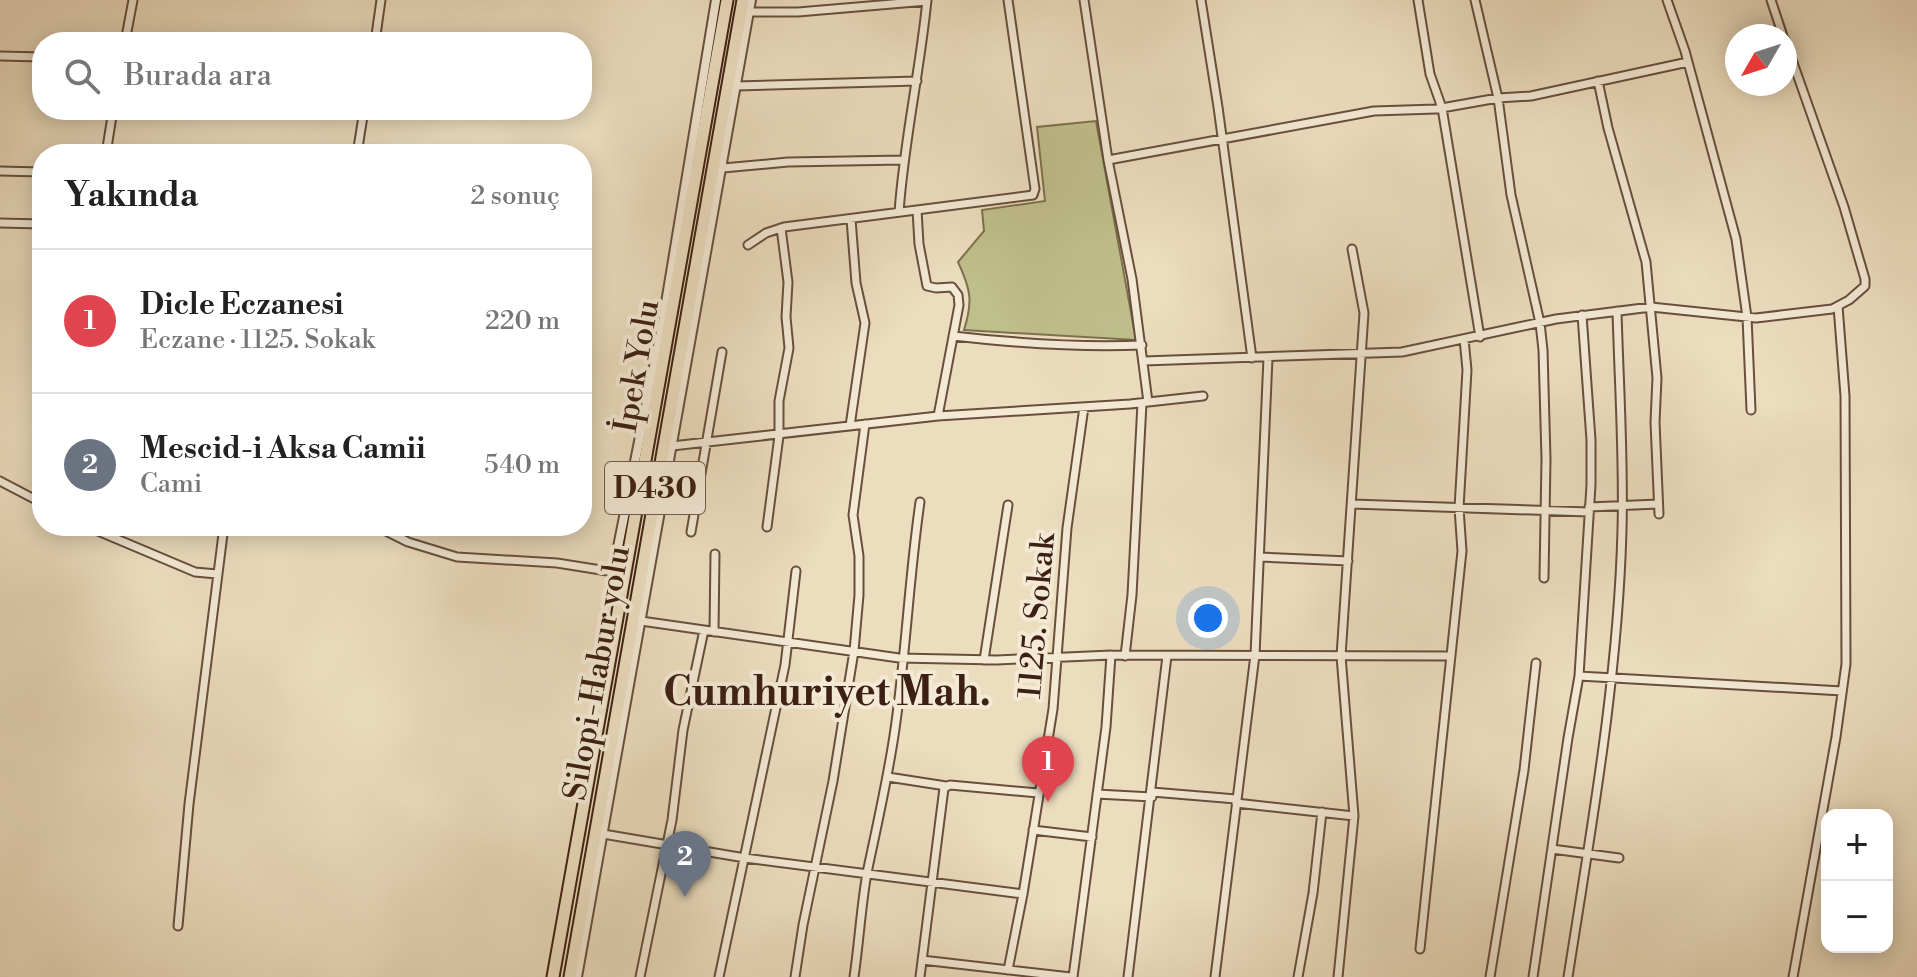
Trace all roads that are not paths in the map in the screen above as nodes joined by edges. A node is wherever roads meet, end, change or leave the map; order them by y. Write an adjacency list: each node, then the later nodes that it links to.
1 (133, 0): 17 (street)
2 (381, 0): 18 (street)
3 (716, 0): 91 (street)
4 (727, 0): 93 (highway, İpek Yolu / D430)
5 (743, 0): 114 (highway, Silopi-Habur yolu / D430)
6 (751, 0): 15 (street)
7 (1008, 0): 38 (street)
8 (1084, 0): 34 (street)
9 (1201, 0): 30 (street)
10 (1418, 0): 27 (street)
11 (1475, 0): 26 (street)
12 (1667, 0): 21 (street)
13 (1771, 0): 16 (street)
14 (927, 1): 15 (street); 23 (street)
15 (749, 12): 25 (street)
16 (1779, 24)
17 (127, 32)
18 (376, 32)
19 (0, 56): 20 (street)
20 (32, 57)
21 (1688, 62): 24 (street); 50 (street)
22 (1797, 75): 46 (street)
23 (917, 81): 25 (street); 33 (street)
24 (1598, 81): 26 (street); 47 (street)
25 (736, 86): 35 (street)
26 (1498, 98): 27 (street); 51 (street)
27 (1442, 108): 30 (street); 53 (street)
28 (111, 120): 31 (street)
29 (362, 120): 32 (street)
30 (1222, 140): 34 (street); 58 (street)
31 (108, 144)
32 (359, 144)
33 (903, 160): 35 (street); 39 (street)
34 (1108, 160): 55 (street)
35 (723, 168): 70 (street)
36 (0, 171): 37 (street)
37 (32, 172)
38 (917, 210): 39 (street); 52 (street)
39 (899, 212): 40 (street)
40 (851, 219): 43 (street); 67 (street)
41 (0, 223): 42 (street)
42 (32, 224)
43 (781, 228): 44 (street); 68 (street)
44 (748, 245)
45 (1352, 249): 57 (street)
46 (1838, 306): 50 (street); 112 (street)
47 (1651, 307): 48 (street); 50 (street); 75 (street)
48 (1617, 311): 49 (street); 77 (street)
49 (1582, 315): 51 (street); 80 (street)
50 (1747, 317): 64 (street)
51 (1540, 323): 53 (street); 79 (street)
52 (953, 336): 55 (street); 65 (street)
53 (1480, 337): 54 (street)
54 (1464, 339): 57 (street); 78 (street)
55 (1142, 345): 60 (street)
56 (722, 352): 69 (street)
57 (1363, 354): 59 (street); 74 (street)
58 (1252, 358): 59 (street); 60 (street)
59 (1268, 358): 88 (street)
60 (1144, 361): 62 (street)
61 (1203, 396): 62 (street)
62 (1145, 402): 63 (street); 102 (street)
63 (1084, 407): 65 (street); 106 (street, 1125. Sokak)
64 (1751, 410)
65 (938, 416): 66 (street)
66 (865, 424): 67 (street); 99 (street)
67 (850, 426): 68 (street)
68 (779, 436): 69 (street); 82 (street)
69 (705, 443): 70 (street); 83 (street)
70 (672, 446): 95 (street)
71 (0, 481): 72 (street)
72 (32, 498)
73 (920, 502): 107 (street)
74 (1352, 504): 78 (street); 89 (street)
75 (1658, 504): 77 (street); 81 (street)
76 (1008, 505): 108 (street)
77 (1622, 506): 80 (street); 111 (street)
78 (1459, 508): 79 (street); 105 (street)
79 (1546, 509): 80 (street); 94 (street)
80 (1589, 509): 110 (street)
81 (1659, 514)
82 (767, 527)
83 (691, 532)
84 (110, 536): 92 (street)
85 (223, 536): 92 (street)
86 (396, 536): 91 (street)
87 (715, 554): 97 (street)
88 (1260, 557): 89 (street); 101 (street)
89 (1348, 561): 104 (street)
90 (796, 571): 98 (street)
91 (613, 572): 93 (street)
92 (217, 574): 135 (street)
93 (626, 574): 113 (highway, İpek Yolu / D430)
94 (1544, 578)
95 (641, 621): 96 (street); 124 (street)
96 (704, 630): 97 (street); 126 (street)
97 (714, 632): 98 (street)
98 (789, 643): 99 (street); 129 (street)
99 (854, 651): 107 (street); 131 (street)
100 (1111, 655): 102 (street); 106 (street); 118 (street)
101 (1255, 655): 103 (street); 104 (street); 120 (street)
102 (1125, 656): 103 (street)
103 (1167, 656): 119 (street)
104 (1341, 656): 105 (street); 122 (street)
105 (1451, 656): 136 (street)
106 (1057, 657): 108 (street); 117 (street, 1125. Sokak)
107 (905, 659): 108 (street); 115 (street)
108 (984, 660)
109 (1536, 663): 152 (street)
110 (1579, 676): 111 (street); 127 (street)
111 (1612, 679): 112 (street); 128 (street)
112 (1842, 691): 155 (street)
113 (600, 718): 114 (highway); 139 (highway, İpek Yolu / D430)
114 (615, 720): 140 (highway, Silopi-Habur yolu / D430)
115 (888, 777): 116 (street); 132 (street)
116 (946, 786): 117 (street); 133 (street)
117 (1038, 793): 123 (street, 1125. Sokak)
118 (1097, 794): 119 (street); 125 (street)
119 (1152, 794): 120 (street); 148 (street)
120 (1236, 801): 121 (street); 149 (street)
121 (1322, 812): 122 (street); 150 (street)
122 (1354, 816): 151 (street)
123 (1033, 830): 125 (street); 134 (street, 1125. Sokak)
124 (603, 834): 126 (street); 141 (street)
125 (1092, 837): 147 (street)
126 (667, 844): 129 (street); 142 (street)
127 (1552, 849): 128 (street); 153 (street)
128 (1587, 853): 130 (street); 154 (street)
129 (745, 858): 131 (street); 143 (street)
130 (1619, 858)
131 (817, 866): 132 (street); 144 (street)
132 (867, 874): 133 (street); 145 (street)
133 (930, 883): 134 (street); 137 (street)
134 (1023, 894): 138 (street, 1125. Sokak)
135 (178, 926)
136 (1420, 949)
137 (922, 960): 138 (street); 146 (street)
138 (1003, 972): 147 (street)
139 (553, 977)
140 (570, 977)
141 (577, 977)
142 (640, 977)
143 (719, 977)
144 (795, 977)
145 (854, 977)
146 (920, 977)
147 (1072, 977)
148 (1128, 977)
149 (1215, 977)
150 (1298, 977)
151 (1338, 977)
152 (1490, 977)
153 (1533, 977)
154 (1568, 977)
155 (1793, 977)

